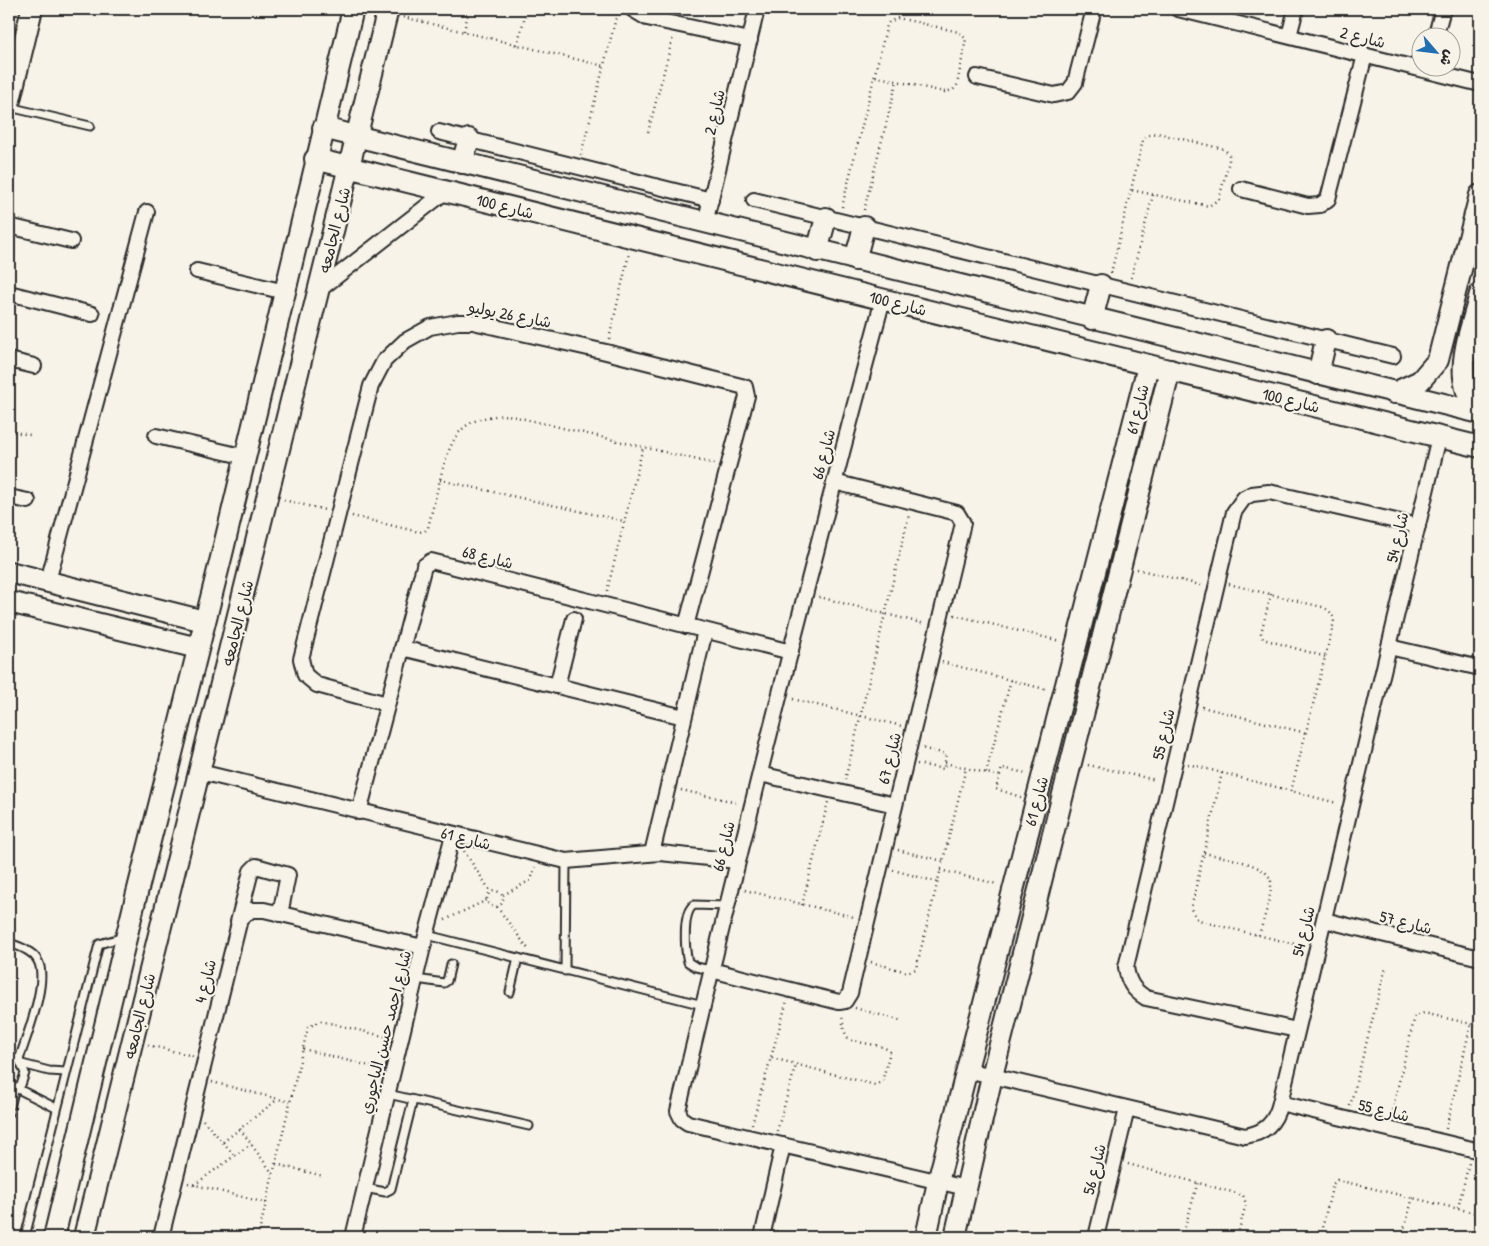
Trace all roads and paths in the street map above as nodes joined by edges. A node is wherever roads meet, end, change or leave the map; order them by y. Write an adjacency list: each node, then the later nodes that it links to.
1 (32, 9): 27 (main road)
2 (353, 9): 29 (main road, شارع الجامعه)
3 (469, 9): 15 (path)
4 (528, 9): 18 (path)
5 (618, 9): 20 (path)
6 (632, 9): 13 (street)
7 (757, 9): 17 (street, شارع 2)
8 (1094, 9): 23 (street)
9 (1178, 9): 16 (street, شارع 2)
10 (1296, 9): 16 (street)
11 (1442, 9): 14 (street)
12 (387, 11): 15 (path); 32 (main road, شارع الجامعه)
13 (677, 24): 17 (street); 31 (path)
14 (1437, 28)
15 (464, 32): 18 (path)
16 (1289, 36): 19 (street, شارع 2)
17 (750, 40): 44 (street, شارع 2)
18 (518, 45): 20 (path)
19 (1365, 55): 21 (street, شارع 2); 39 (street)
20 (604, 66): 36 (path)
21 (1412, 66)
22 (875, 76): 25 (path); 25 (path); 48 (path)
23 (977, 77)
24 (1459, 78): 26 (street, شارع 2)
25 (897, 81): 51 (path)
26 (1480, 84)
27 (9, 106): 28 (lane)
28 (90, 126)
29 (323, 128): 32 (main road, شارع 100); 34 (main road, شارع الجامعه)
30 (439, 132): 33 (street)
31 (648, 132)
32 (357, 137): 35 (main road, شارع 100); 37 (main road, شارع الجامعه)
33 (468, 139): 35 (main road); 36 (street)
34 (315, 160): 37 (main road, شارع 100); 59 (main road, شارع الجامعه)
35 (462, 163): 38 (main road, شارع 100)
36 (579, 167): 44 (street)
37 (350, 168): 41 (main road, شارع 100); 58 (main road, شارع الجامعه)
38 (530, 180): 46 (main road); 49 (main road, شارع 100)
39 (1241, 189)
40 (1131, 190): 42 (path); 42 (path); 57 (path)
41 (445, 192): 46 (main road, شارع 100); 58 (street)
42 (1153, 195): 60 (path)
43 (1480, 195): 69 (main road)
44 (711, 200): 49 (street, شارع 2)
45 (754, 200): 48 (street)
46 (522, 210): 52 (main road, شارع 100)
47 (147, 212): 101 (street)
48 (832, 219): 51 (street); 54 (main road)
49 (705, 223): 54 (main road, شارع 100)
50 (9, 226): 53 (street)
51 (862, 227): 55 (main road); 57 (street)
52 (633, 238): 63 (main road, شارع 100); 70 (path)
53 (71, 241)
54 (817, 251): 55 (main road, شارع 100)
55 (855, 260): 64 (main road, شارع 100)
56 (197, 270): 59 (street)
57 (1104, 286): 60 (street); 66 (main road)
58 (320, 290): 90 (main road, شارع الجامعه)
59 (286, 292): 86 (main road, شارع الجامعه)
60 (1127, 292): 68 (street)
61 (9, 293): 65 (street)
62 (1480, 294): 72 (main road)
63 (883, 299): 67 (main road, شارع 100); 89 (street, شارع 66)
64 (1026, 302): 66 (main road, شارع 100); 67 (main road)
65 (92, 314)
66 (1092, 318): 77 (main road, شارع 100)
67 (1018, 333): 75 (main road, شارع 100)
68 (1326, 340): 71 (street); 77 (main road)
69 (1441, 351): 72 (main road); 78 (main road)
70 (606, 352): 87 (street, شارع 26 يوليو); 94 (street, شارع 26 يوليو)
71 (1393, 356)
72 (1465, 356): 79 (main road)
73 (9, 360): 74 (street)
74 (34, 366)
75 (1148, 366): 76 (main road, شارع 100); 114 (main road, شارع 61)
76 (1170, 370): 83 (main road, شارع 100); 99 (main road, شارع 61)
77 (1318, 374): 78 (main road, شارع 100)
78 (1394, 393): 79 (main road, شارع 100)
79 (1480, 413)
80 (9, 431): 81 (path)
81 (30, 435)
82 (156, 436): 86 (street)
83 (1439, 437): 85 (main road, شارع 100); 96 (street, شارع 54)
84 (643, 447): 87 (path); 88 (path); 95 (path)
85 (1480, 447)
86 (246, 457): 97 (main road, شارع الجامعه)
87 (728, 467): 111 (street, شارع 26 يوليو)
88 (440, 480): 94 (path); 95 (path)
89 (834, 482): 93 (street, شارع 67); 103 (street, شارع 66)
90 (268, 496): 94 (path); 98 (main road, شارع الجامعه)
91 (9, 497): 92 (street)
92 (28, 501)
93 (912, 502): 107 (street, شارع 67); 108 (path)
94 (339, 513): 126 (street, شارع 26 يوليو)
95 (624, 521): 106 (path)
96 (1418, 526): 102 (street, شارع 55); 115 (street, شارع 54)
97 (222, 554): 98 (main road); 110 (main road, شارع الجامعه)
98 (252, 561): 138 (main road, شارع الجامعه)
99 (1121, 565): 102 (path); 134 (main road, شارع 61)
100 (9, 572): 101 (main road)
101 (48, 581): 110 (main road)
102 (1217, 585): 104 (path); 127 (street, شارع 55)
103 (805, 594): 108 (path); 118 (street, شارع 66)
104 (1271, 594): 119 (path); 119 (path)
105 (9, 602): 116 (main road)
106 (603, 604): 111 (street, شارع 68); 117 (street, شارع 68)
107 (942, 612): 112 (street, شارع 67); 114 (path)
108 (885, 614): 112 (path); 128 (path)
109 (574, 619): 123 (street)
110 (204, 621): 116 (main road, شارع الجامعه)
111 (686, 626): 113 (street, شارع 68)
112 (938, 628): 120 (street, شارع 67)
113 (705, 631): 118 (street, شارع 68); 129 (street)
114 (1076, 645): 124 (main road, شارع 61)
115 (1389, 647): 121 (street); 151 (street, شارع 54)
116 (198, 648): 169 (main road, شارع الجامعه)
117 (402, 648): 123 (street); 126 (street, شارع 68)
118 (790, 652): 125 (street, شارع 66)
119 (1326, 657): 131 (path)
120 (931, 660): 122 (path); 130 (street, شارع 67)
121 (1480, 668)
122 (1011, 680): 124 (path); 139 (path)
123 (557, 686): 129 (street)
124 (1064, 694): 143 (main road, شارع 61)
125 (780, 696): 128 (path); 141 (street, شارع 66)
126 (387, 704): 152 (street, شارع 68)
127 (1188, 704): 131 (path); 133 (street, شارع 55)
128 (860, 716): 130 (path); 147 (path)
129 (684, 717): 145 (street)
130 (914, 729): 132 (street, شارع 67)
131 (1306, 733): 146 (path)
132 (910, 746): 135 (street, شارع 67); 136 (path)
133 (1175, 760): 140 (path); 144 (street, شارع 55)
134 (1072, 761): 144 (path); 211 (main road, شارع 61)
135 (906, 762): 136 (path); 149 (street, شارع 67)
136 (945, 763): 137 (path)
137 (966, 768): 139 (path); 160 (path)
138 (200, 772): 152 (street, شارع 61); 173 (main road, شارع الجامعه)
139 (986, 773): 142 (path)
140 (1222, 773): 146 (path); 156 (path)
141 (760, 774): 147 (street); 150 (street, شارع 66)
142 (999, 776): 143 (path); 148 (path)
143 (1042, 778): 148 (main road, شارع 61)
144 (1169, 784): 199 (street, شارع 55)
145 (668, 787): 150 (path); 155 (street)
146 (1291, 791): 151 (path)
147 (836, 792): 149 (street); 170 (path)
148 (1036, 801): 165 (main road, شارع 61)
149 (895, 805): 154 (street, شارع 67)
150 (752, 806): 159 (street, شارع 66)
151 (1351, 806): 175 (street, شارع 54)
152 (359, 812): 153 (street, شارع 61)
153 (453, 835): 157 (street, شارع 61); 166 (path); 180 (street, شارع احمد حسن الباجوري)
154 (885, 847): 160 (path); 161 (street, شارع 67)
155 (652, 853): 158 (street, شارع 61); 159 (street, شارع 61)
156 (1204, 853): 178 (path); 178 (path)
157 (536, 855): 158 (street, شارع 61); 167 (path)
158 (566, 861): 189 (lane)
159 (738, 861): 164 (street, شارع 66)
160 (943, 861): 162 (path)
161 (881, 867): 163 (path); 176 (street, شارع 67)
162 (940, 870): 163 (path); 165 (path)
163 (937, 882): 185 (path)
164 (731, 886): 170 (path); 171 (street, شارع 66)
165 (1014, 888): 208 (main road, شارع 61)
166 (491, 892): 167 (path); 168 (path)
167 (502, 895): 172 (path)
168 (487, 900): 172 (path); 180 (path)
169 (134, 901): 173 (main road); 179 (main road, شارع الجامعه)
170 (802, 905): 176 (path)
171 (727, 906): 190 (street, شارع 66); 190 (lane)
172 (497, 907): 187 (path)
173 (165, 908): 201 (main road, شارع الجامعه)
174 (280, 914): 177 (street); 177 (street, شارع 4); 180 (street)
175 (1324, 920): 182 (street, شارع 54); 184 (street, شارع 57)
176 (868, 921): 185 (street, شارع 67)
177 (237, 925): 205 (street, شارع 4)
178 (1259, 935): 182 (path)
179 (126, 936): 209 (lane); 250 (main road, شارع الجامعه)
180 (426, 936): 183 (lane); 191 (street, شارع احمد حسن الباجوري)
181 (9, 943): 206 (lane)
182 (1316, 949): 199 (street, شارع 54)
183 (518, 958): 187 (lane); 193 (lane)
184 (1480, 958)
185 (858, 959): 194 (street, شارع 67)
186 (451, 964): 191 (lane)
187 (540, 964): 189 (lane)
188 (1386, 967): 223 (path)
189 (565, 970): 195 (lane)
190 (711, 970): 192 (street); 195 (street, شارع 66)
191 (416, 979): 200 (street, شارع احمد حسن الباجوري)
192 (790, 990): 194 (street); 204 (path)
193 (510, 992)
194 (843, 1001): 196 (path); 207 (path)
195 (703, 1005): 227 (street, شارع 66)
196 (902, 1021)
197 (1471, 1024): 198 (path); 226 (path); 229 (path)
198 (1480, 1026)
199 (1297, 1030): 218 (street, شارع 54)
200 (401, 1040): 202 (path); 210 (street, شارع احمد حسن الباجوري)
201 (133, 1041): 205 (path); 251 (main road, شارع الجامعه)
202 (302, 1049): 210 (path); 217 (path)
203 (9, 1056): 206 (lane)
204 (772, 1058): 207 (path); 227 (path)
205 (204, 1059): 212 (street, شارع 4)
206 (21, 1062): 209 (lane); 213 (lane)
207 (796, 1065): 231 (path)
208 (967, 1070): 211 (street, شارع 54); 239 (main road, شارع 61)
209 (66, 1072): 219 (lane)
210 (392, 1072): 214 (street, شارع احمد حسن الباجوري)
211 (992, 1076): 221 (street, شارع 54); 243 (main road, شارع 61)
212 (199, 1079): 215 (path); 220 (street, شارع 4)
213 (13, 1091): 219 (lane); 222 (lane)
214 (388, 1094): 216 (lane); 242 (street, شارع احمد حسن الباجوري)
215 (278, 1099): 217 (path); 225 (path)
216 (413, 1100): 224 (lane); 242 (lane)
217 (290, 1102): 235 (path)
218 (1280, 1104): 221 (street, شارع 54); 223 (street, شارع 55)
219 (56, 1108): 249 (lane)
220 (192, 1108): 228 (path); 238 (street, شارع 4)
221 (1127, 1108): 234 (street, شارع 56)
222 (9, 1112)
223 (1346, 1119): 226 (street, شارع 55)
224 (530, 1126)
225 (240, 1129): 228 (path); 230 (path)
226 (1388, 1129): 229 (street, شارع 55)
227 (748, 1137): 231 (street, شارع 66)
228 (223, 1142): 233 (path)
229 (1443, 1142): 232 (street, شارع 55)
230 (251, 1144): 233 (path); 236 (path)
231 (778, 1144): 239 (street, شارع 66); 248 (street)
232 (1477, 1150): 246 (path)
233 (235, 1156): 241 (path)
234 (1114, 1161): 240 (path); 258 (street, شارع 56)
235 (276, 1164): 236 (path); 237 (path)
236 (273, 1174): 245 (path)
237 (323, 1176)
238 (175, 1180): 241 (path); 252 (street, شارع 4)
239 (938, 1182): 243 (street, شارع 66); 256 (main road, شارع 61)
240 (1198, 1182): 259 (path); 260 (path)
241 (194, 1185): 245 (path)
242 (365, 1188): 254 (street, شارع احمد حسن الباجوري)
243 (966, 1188): 257 (main road, شارع 61)
244 (1413, 1197): 246 (path); 261 (path); 262 (path)
245 (266, 1203): 253 (path)
246 (1458, 1208): 247 (path)
247 (1480, 1214)
248 (763, 1233): 255 (path)
249 (25, 1237)
250 (54, 1237)
251 (84, 1237)
252 (161, 1237)
253 (258, 1237)
254 (353, 1237)
255 (802, 1237)
256 (926, 1237)
257 (954, 1237)
258 (1096, 1237)
259 (1186, 1237)
260 (1237, 1237)
261 (1320, 1237)
262 (1402, 1237)

